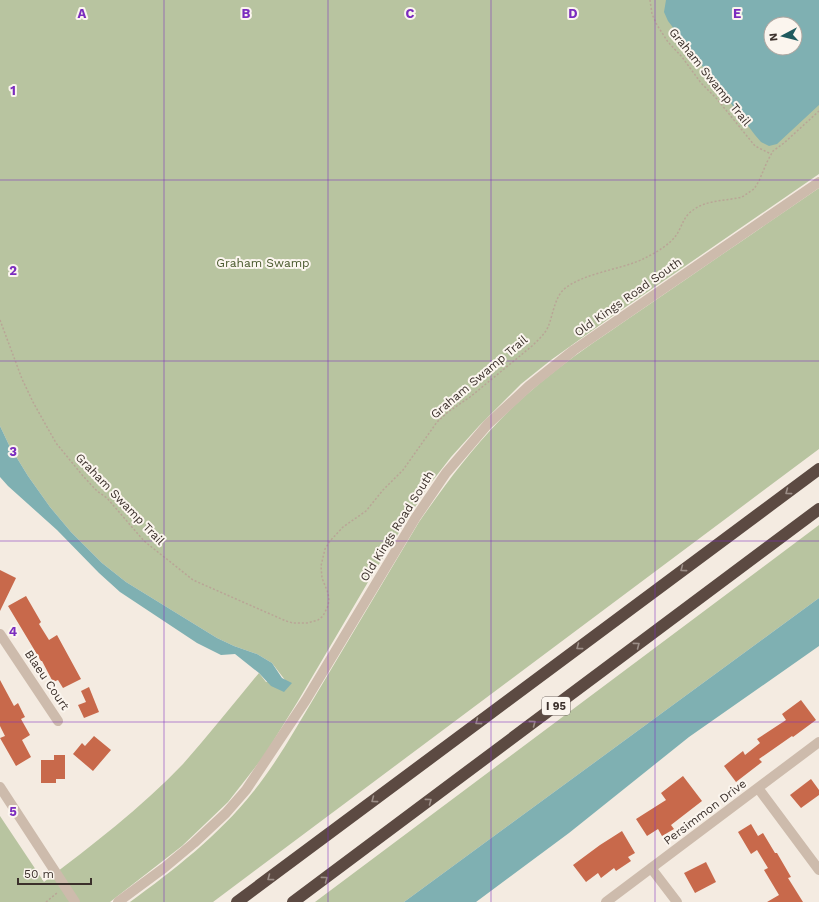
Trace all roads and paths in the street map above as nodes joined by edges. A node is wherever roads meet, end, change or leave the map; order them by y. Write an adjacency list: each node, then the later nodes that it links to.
1 (650, 0): 3 (path, Graham Swamp Trail)
2 (819, 112): 3 (path, Graham Swamp Trail)
3 (771, 154): 5 (path, Graham Swamp Trail)
4 (819, 182): 18 (street, Old Kings Road South)
5 (0, 320)
6 (819, 469): 19 (highway, one-way to 19)
7 (819, 509): 20 (highway, I 95, one-way to 7)
8 (0, 634): 9 (street, Blaeu Court)
9 (58, 722)
10 (819, 742): 12 (street, Persimmon Drive)
11 (0, 787): 15 (street)
12 (758, 788): 13 (street, Persimmon Drive); 14 (street)
13 (651, 868): 21 (street, Persimmon Drive); 22 (street)
14 (819, 870)
15 (65, 887): 16 (path); 17 (street)
16 (46, 902)
17 (75, 902)
18 (118, 902)
19 (238, 902)
20 (293, 902)
21 (606, 902)
22 (677, 902)

